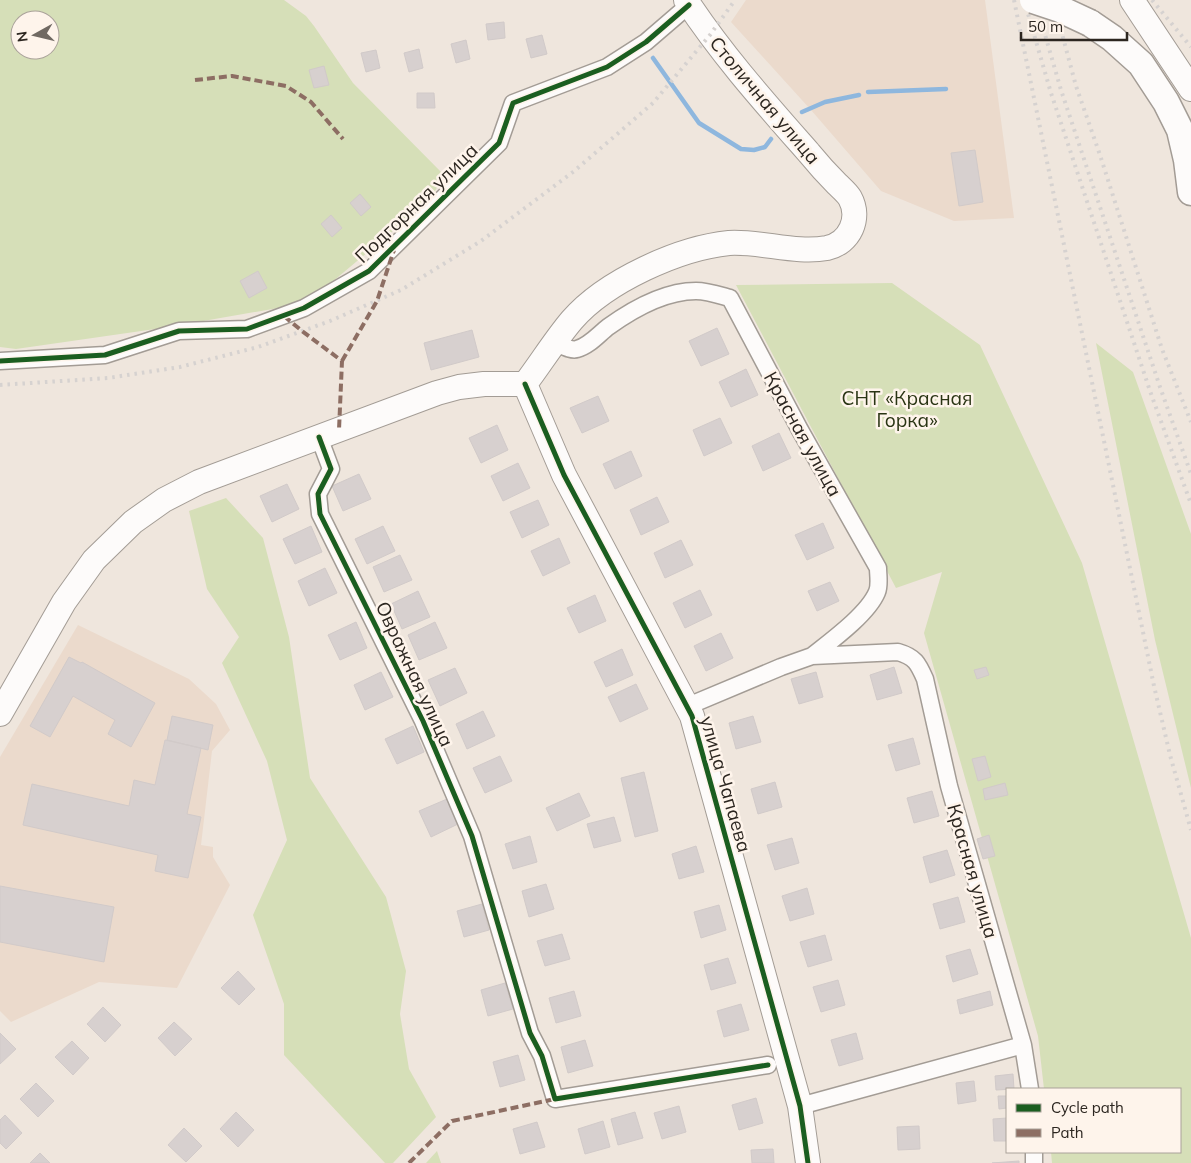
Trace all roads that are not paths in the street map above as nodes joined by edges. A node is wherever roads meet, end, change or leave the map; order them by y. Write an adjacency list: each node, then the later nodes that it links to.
1 (1033, 0): 5 (main road, bridge)
2 (1132, 0): 4 (street)
3 (688, 3): 6 (street, Столичная улица); 7 (street, Подгорная улица)
4 (1191, 89)
5 (1191, 192)
6 (555, 343): 8 (street); 10 (street, Красная улица)
7 (0, 361)
8 (525, 384): 9 (street); 11 (street, улица Чапаева)
9 (319, 437): 12 (street); 14 (street, Овражная улица)
10 (812, 656): 11 (street); 13 (street, Красная улица)
11 (688, 706): 16 (street, улица Чапаева)
12 (0, 714)
13 (1023, 1045): 15 (street, Красная улица); 16 (street)
14 (768, 1065)
15 (1030, 1088)
16 (800, 1106): 17 (street, улица Чапаева)
17 (808, 1163)

